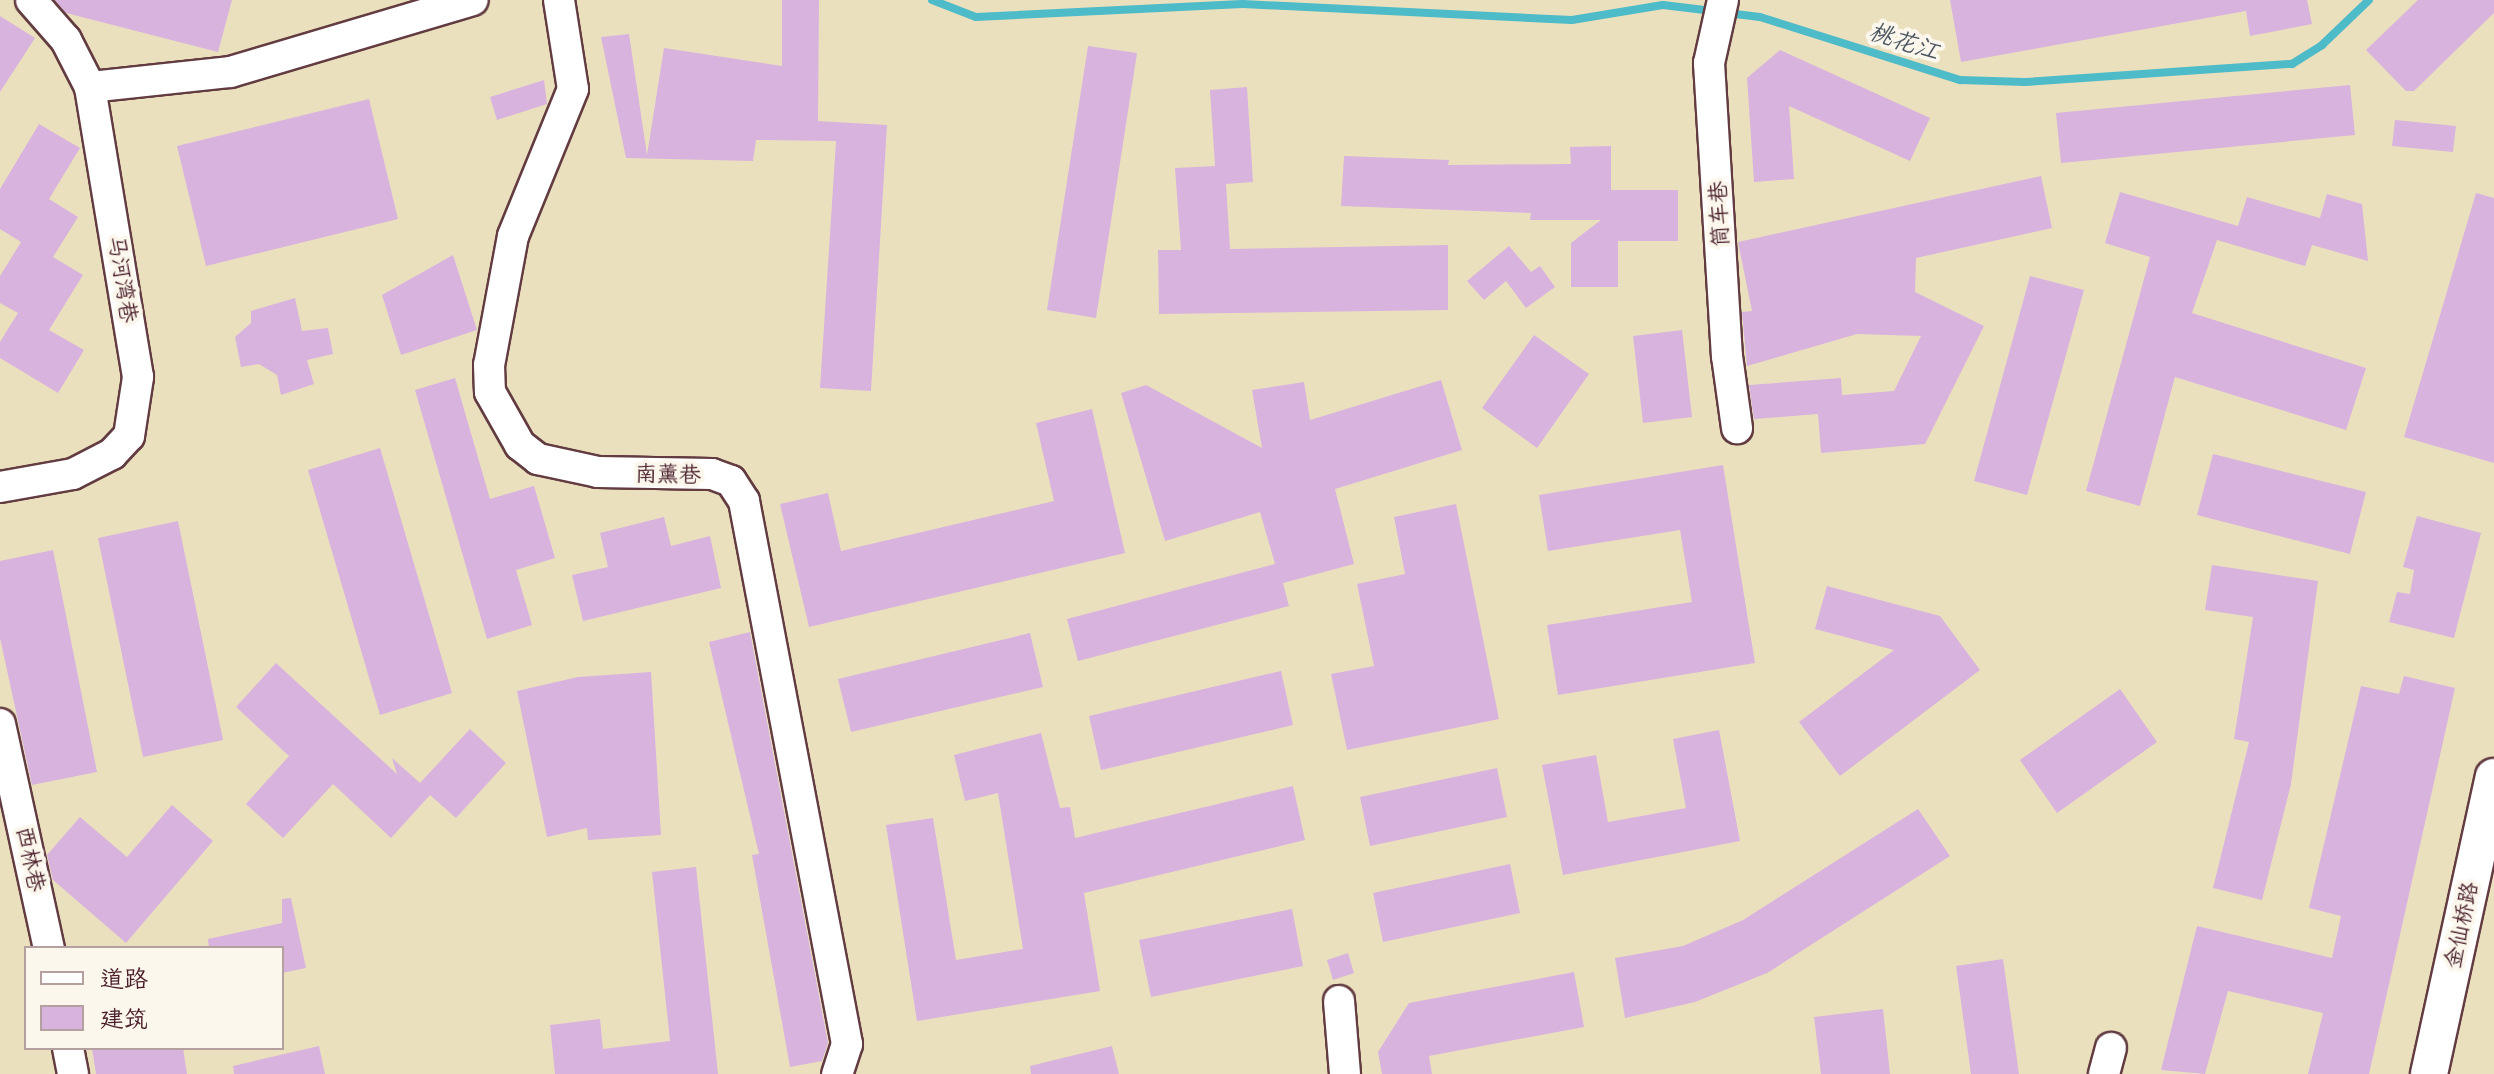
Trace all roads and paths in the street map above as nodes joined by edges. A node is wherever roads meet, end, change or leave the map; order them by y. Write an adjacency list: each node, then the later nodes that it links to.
1 (31, 0): 5 (street, 马河湾巷)
2 (473, 0): 5 (street)
3 (559, 0): 14 (street, 南薰巷)
4 (1720, 14): 6 (street, 筒车巷)
5 (90, 87): 7 (street, 马河湾巷)
6 (1737, 428)
7 (0, 487)
8 (0, 724): 10 (street, 西林巷)
9 (2494, 777): 16 (street, 金仙桥路)
10 (49, 946)
11 (1339, 1001): 15 (street)
12 (68, 1050): 13 (street)
13 (73, 1074)
14 (837, 1074)
15 (1345, 1074)
16 (2429, 1074)

